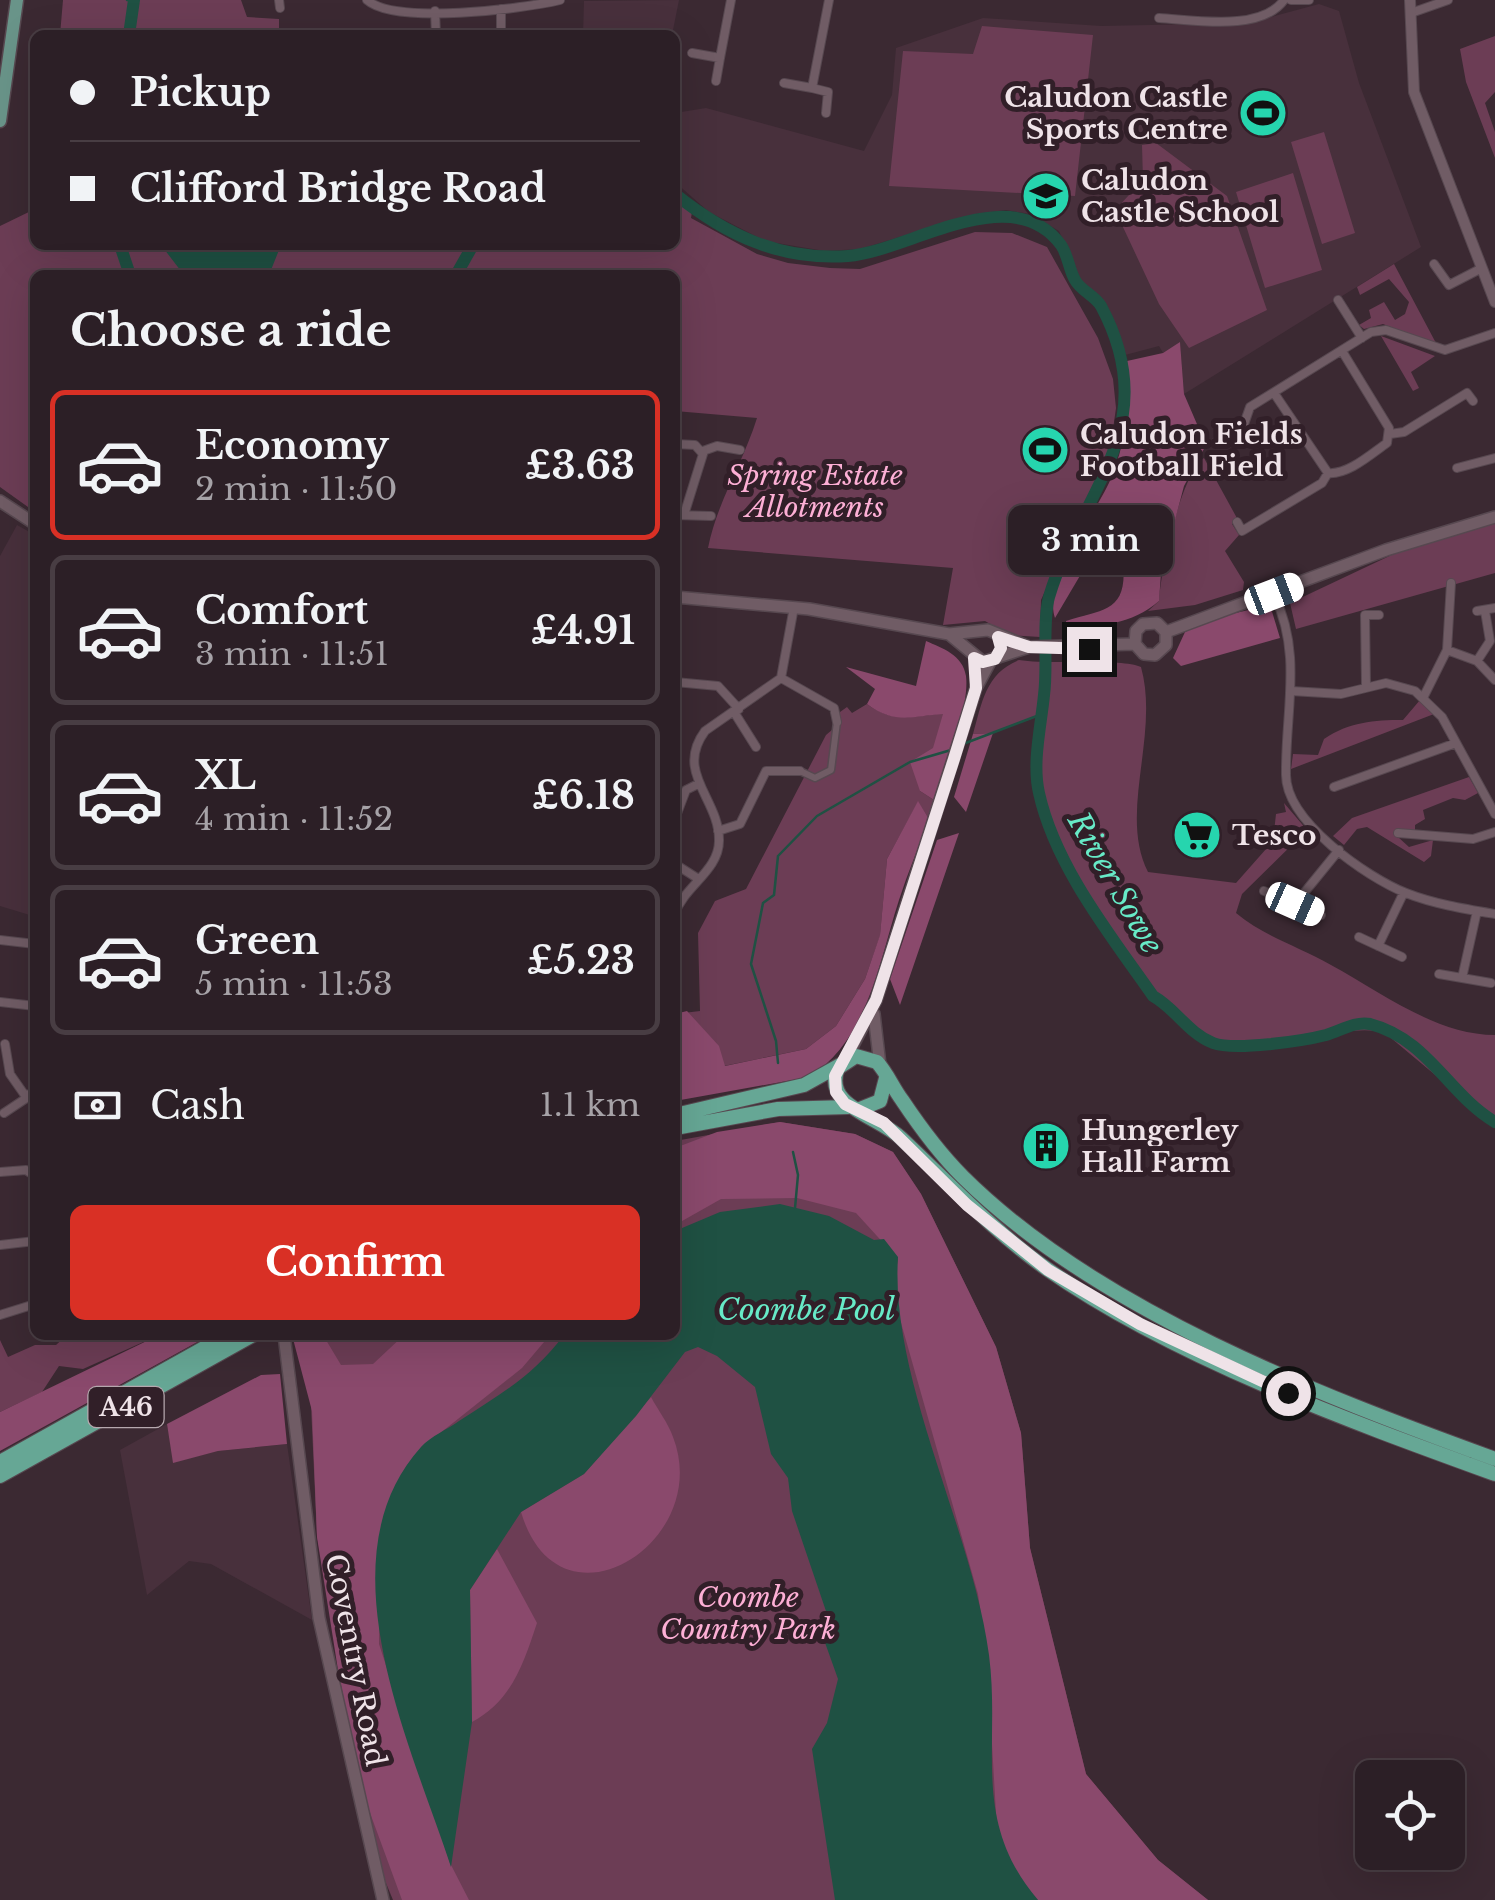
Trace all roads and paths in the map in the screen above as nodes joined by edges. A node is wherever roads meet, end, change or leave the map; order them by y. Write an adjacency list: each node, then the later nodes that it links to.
1 (17, 0): 20 (main road)
2 (367, 0): 10 (street)
3 (560, 0): 11 (street)
4 (731, 0): 16 (street)
5 (829, 0): 19 (street)
6 (1288, 0): 7 (street); 12 (street)
7 (1308, 0)
8 (1448, 0): 9 (street)
9 (1410, 6): 24 (street)
10 (436, 10): 11 (street); 13 (street)
11 (498, 10): 14 (street)
12 (1160, 18)
13 (436, 30)
14 (501, 30)
15 (692, 52): 16 (street)
16 (720, 58): 17 (street)
17 (716, 81)
18 (784, 83): 19 (street)
19 (812, 88): 21 (street)
20 (1, 106): 22 (main road)
21 (826, 113)
22 (0, 122)
23 (1434, 264): 24 (street)
24 (1482, 268): 26 (street)
25 (1338, 300): 28 (street)
26 (1495, 302)
27 (1495, 333): 28 (street)
28 (1362, 338): 29 (street)
29 (1342, 351): 30 (street); 32 (street)
30 (1274, 393): 33 (street); 38 (street)
31 (1472, 401): 32 (street)
32 (1390, 434): 38 (street)
33 (1216, 442)
34 (680, 444): 36 (street)
35 (740, 450): 36 (street)
36 (702, 451): 41 (street)
37 (1495, 458): 39 (street)
38 (1328, 473): 45 (street)
39 (1469, 478)
40 (1, 502): 44 (main road)
41 (680, 515): 42 (street)
42 (711, 516)
43 (1495, 517): 47 (main road)
44 (30, 521)
45 (1237, 522)
46 (1452, 582): 58 (street)
47 (1274, 594): 52 (main road); 67 (street)
48 (680, 597): 49 (main road)
49 (794, 607): 54 (main road); 62 (street)
50 (1486, 610): 61 (street)
51 (1379, 615): 65 (street)
52 (1166, 632): 56 (main road); 56 (main road)
53 (975, 633): 54 (main road); 55 (main road); 59 (main road)
54 (950, 634): 59 (main road)
55 (998, 637): 57 (main road); 60 (main road)
56 (1135, 644): 57 (main road)
57 (1034, 648): 60 (main road)
58 (1447, 650): 61 (street); 68 (street)
59 (972, 656): 60 (main road); 66 (main road)
60 (993, 659): 66 (main road)
61 (1477, 661): 63 (street)
62 (782, 678): 70 (street); 71 (street)
63 (1495, 680)
64 (680, 682): 71 (street)
65 (1366, 686): 67 (street); 68 (street)
66 (976, 688): 107 (main road)
67 (1291, 691): 89 (street)
68 (1424, 696): 73 (street)
69 (844, 702): 70 (street)
70 (834, 708): 72 (street)
71 (736, 710): 74 (street); 79 (street)
72 (837, 722): 77 (street)
73 (1456, 743): 80 (street); 81 (street)
74 (756, 748)
75 (764, 759): 76 (street)
76 (766, 771): 77 (street); 84 (street)
77 (800, 771)
78 (1495, 783): 81 (street)
79 (698, 784): 82 (street); 84 (street)
80 (1334, 788)
81 (1483, 790): 83 (street)
82 (680, 806)
83 (1495, 814)
84 (718, 831): 91 (street)
85 (1495, 832): 87 (street)
86 (1398, 833): 87 (street)
87 (1414, 834): 88 (street)
88 (1414, 846)
89 (1339, 850): 93 (street); 95 (street)
90 (680, 867): 91 (street)
91 (697, 878): 94 (street)
92 (1264, 891): 95 (street)
93 (1404, 892): 96 (street); 102 (street)
94 (680, 904)
95 (1295, 904): 98 (street)
96 (1477, 911): 97 (street); 105 (street)
97 (1495, 914)
98 (1321, 915)
99 (1359, 937): 102 (street)
100 (0, 940): 101 (street)
101 (30, 943)
102 (1378, 946): 103 (street)
103 (1402, 957)
104 (1439, 974): 105 (street)
105 (1462, 978): 106 (street)
106 (1490, 983)
107 (876, 1000): 111 (main road); 113 (main road)
108 (0, 1002): 109 (street)
109 (30, 1005)
110 (5, 1044): 112 (street)
111 (844, 1062): 113 (highway); 116 (highway); 118 (highway)
112 (3, 1064): 114 (street)
113 (883, 1071): 116 (highway); 129 (highway)
114 (30, 1097)
115 (30, 1100): 117 (street)
116 (857, 1109): 119 (highway); 131 (highway)
117 (4, 1112)
118 (680, 1114)
119 (680, 1127)
120 (0, 1172): 121 (street)
121 (30, 1173)
122 (30, 1240): 123 (street)
123 (3, 1241)
124 (30, 1306): 125 (street)
125 (0, 1315)
126 (218, 1340): 130 (highway, A46)
127 (245, 1340): 132 (highway, A46)
128 (285, 1340): 133 (main road, Coventry Road)
129 (1495, 1459)
130 (0, 1462)
131 (1495, 1474)
132 (0, 1476)
133 (383, 1900)

